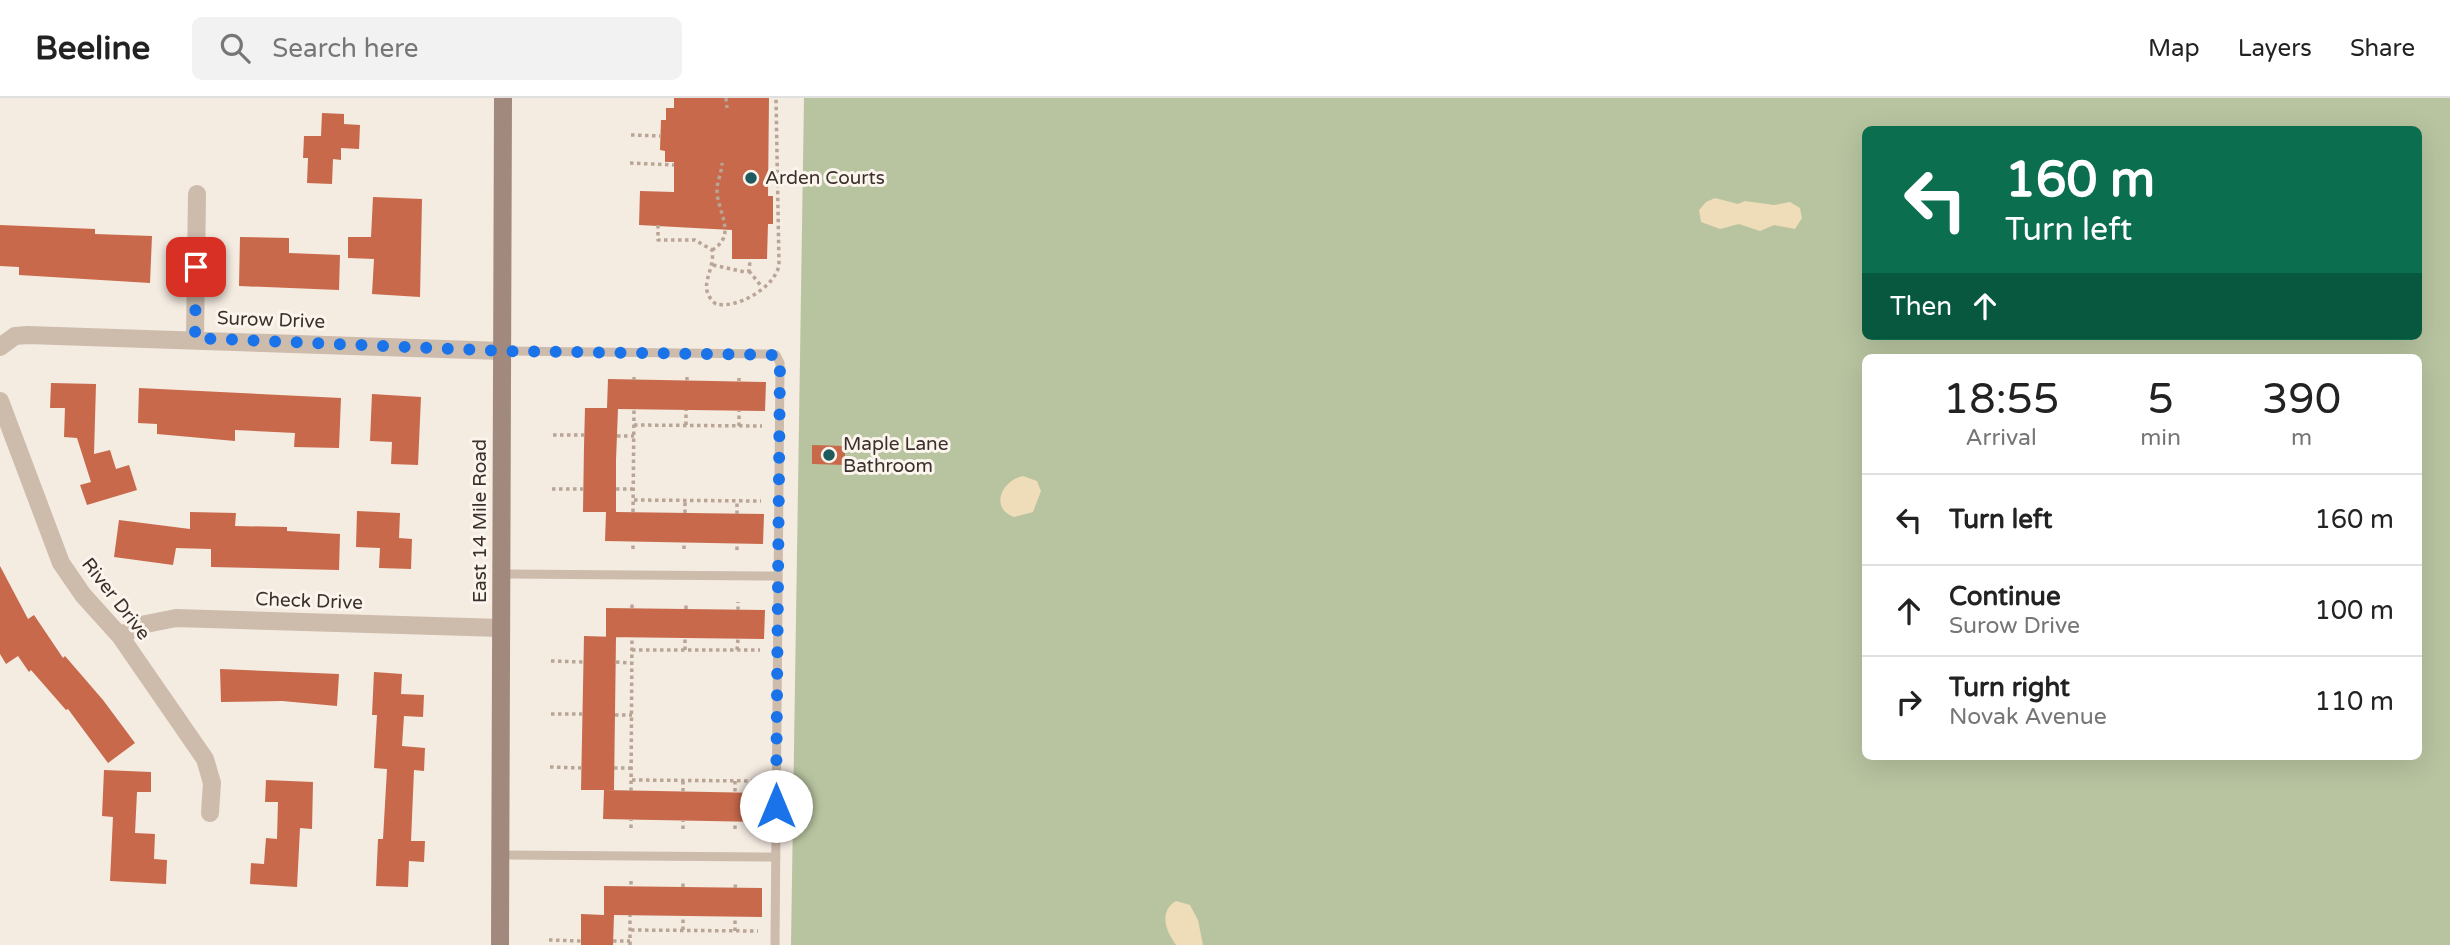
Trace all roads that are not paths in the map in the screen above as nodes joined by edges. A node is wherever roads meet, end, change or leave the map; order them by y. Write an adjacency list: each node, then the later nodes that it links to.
1 (503, 98): 5 (main road, East 14 Mile Road)
2 (197, 194): 3 (street)
3 (195, 338): 4 (street, Surow Drive); 5 (street, Surow Drive)
4 (0, 347)
5 (502, 351): 7 (main road, East 14 Mile Road); 8 (lane)
6 (0, 401): 10 (street, River Drive)
7 (501, 574): 8 (lane); 9 (main road, East 14 Mile Road)
8 (777, 576): 13 (lane)
9 (501, 628): 10 (street, Check Drive); 12 (main road, East 14 Mile Road)
10 (120, 635): 11 (street, River Drive)
11 (210, 813)
12 (500, 855): 13 (lane); 14 (main road, East 14 Mile Road)
13 (776, 857): 15 (lane)
14 (500, 945)
15 (775, 945)

